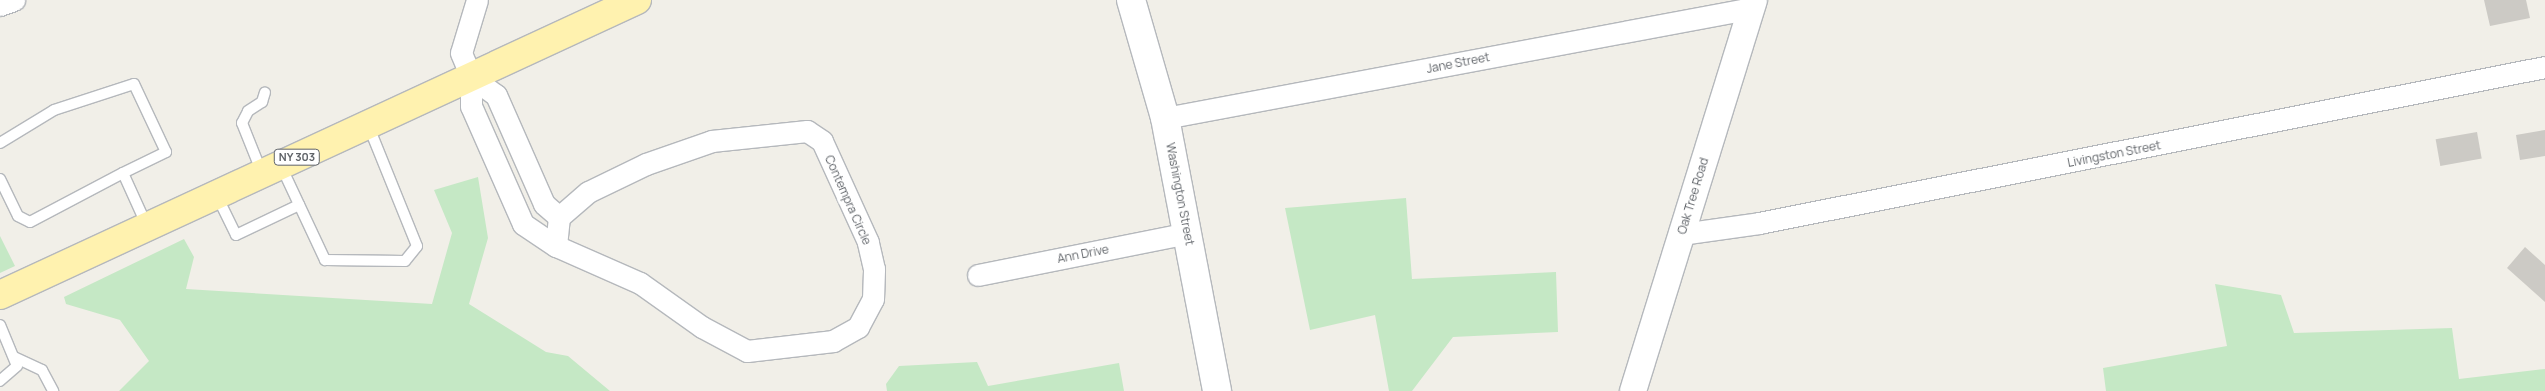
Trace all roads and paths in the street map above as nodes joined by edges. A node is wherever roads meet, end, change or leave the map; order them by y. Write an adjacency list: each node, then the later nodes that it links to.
1 (14, 0): 6 (street)
2 (477, 0): 8 (street)
3 (637, 0): 8 (main road, NY 303)
4 (1135, 2): 10 (main road, Washington Street)
5 (1753, 4): 10 (street, Jane Street); 21 (street, Oak Tree Road)
6 (0, 5)
7 (2545, 67): 21 (street, Livingston Street)
8 (471, 77): 11 (main road, NY 303); 18 (street); 22 (street, Contempra Circle)
9 (265, 92): 13 (lane)
10 (1165, 118): 20 (main road, Washington Street)
11 (368, 124): 13 (main road, NY 303); 17 (lane)
12 (0, 143): 14 (lane)
13 (271, 169): 16 (main road, NY 303); 17 (lane)
14 (123, 173): 15 (lane); 19 (lane)
15 (0, 180)
16 (216, 195): 17 (lane); 19 (main road, NY 303)
17 (299, 205)
18 (559, 217): 22 (street); 22 (street, Contempra Circle)
19 (147, 227): 24 (main road, NY 303)
20 (1188, 233): 23 (street, Ann Drive); 29 (main road, Washington Street)
21 (1682, 234): 30 (street, Oak Tree Road)
22 (556, 246)
23 (978, 275)
24 (0, 295)
25 (0, 325): 26 (lane)
26 (14, 356): 27 (lane); 28 (lane)
27 (0, 380)
28 (53, 391)
29 (1217, 391)
30 (1633, 391)

